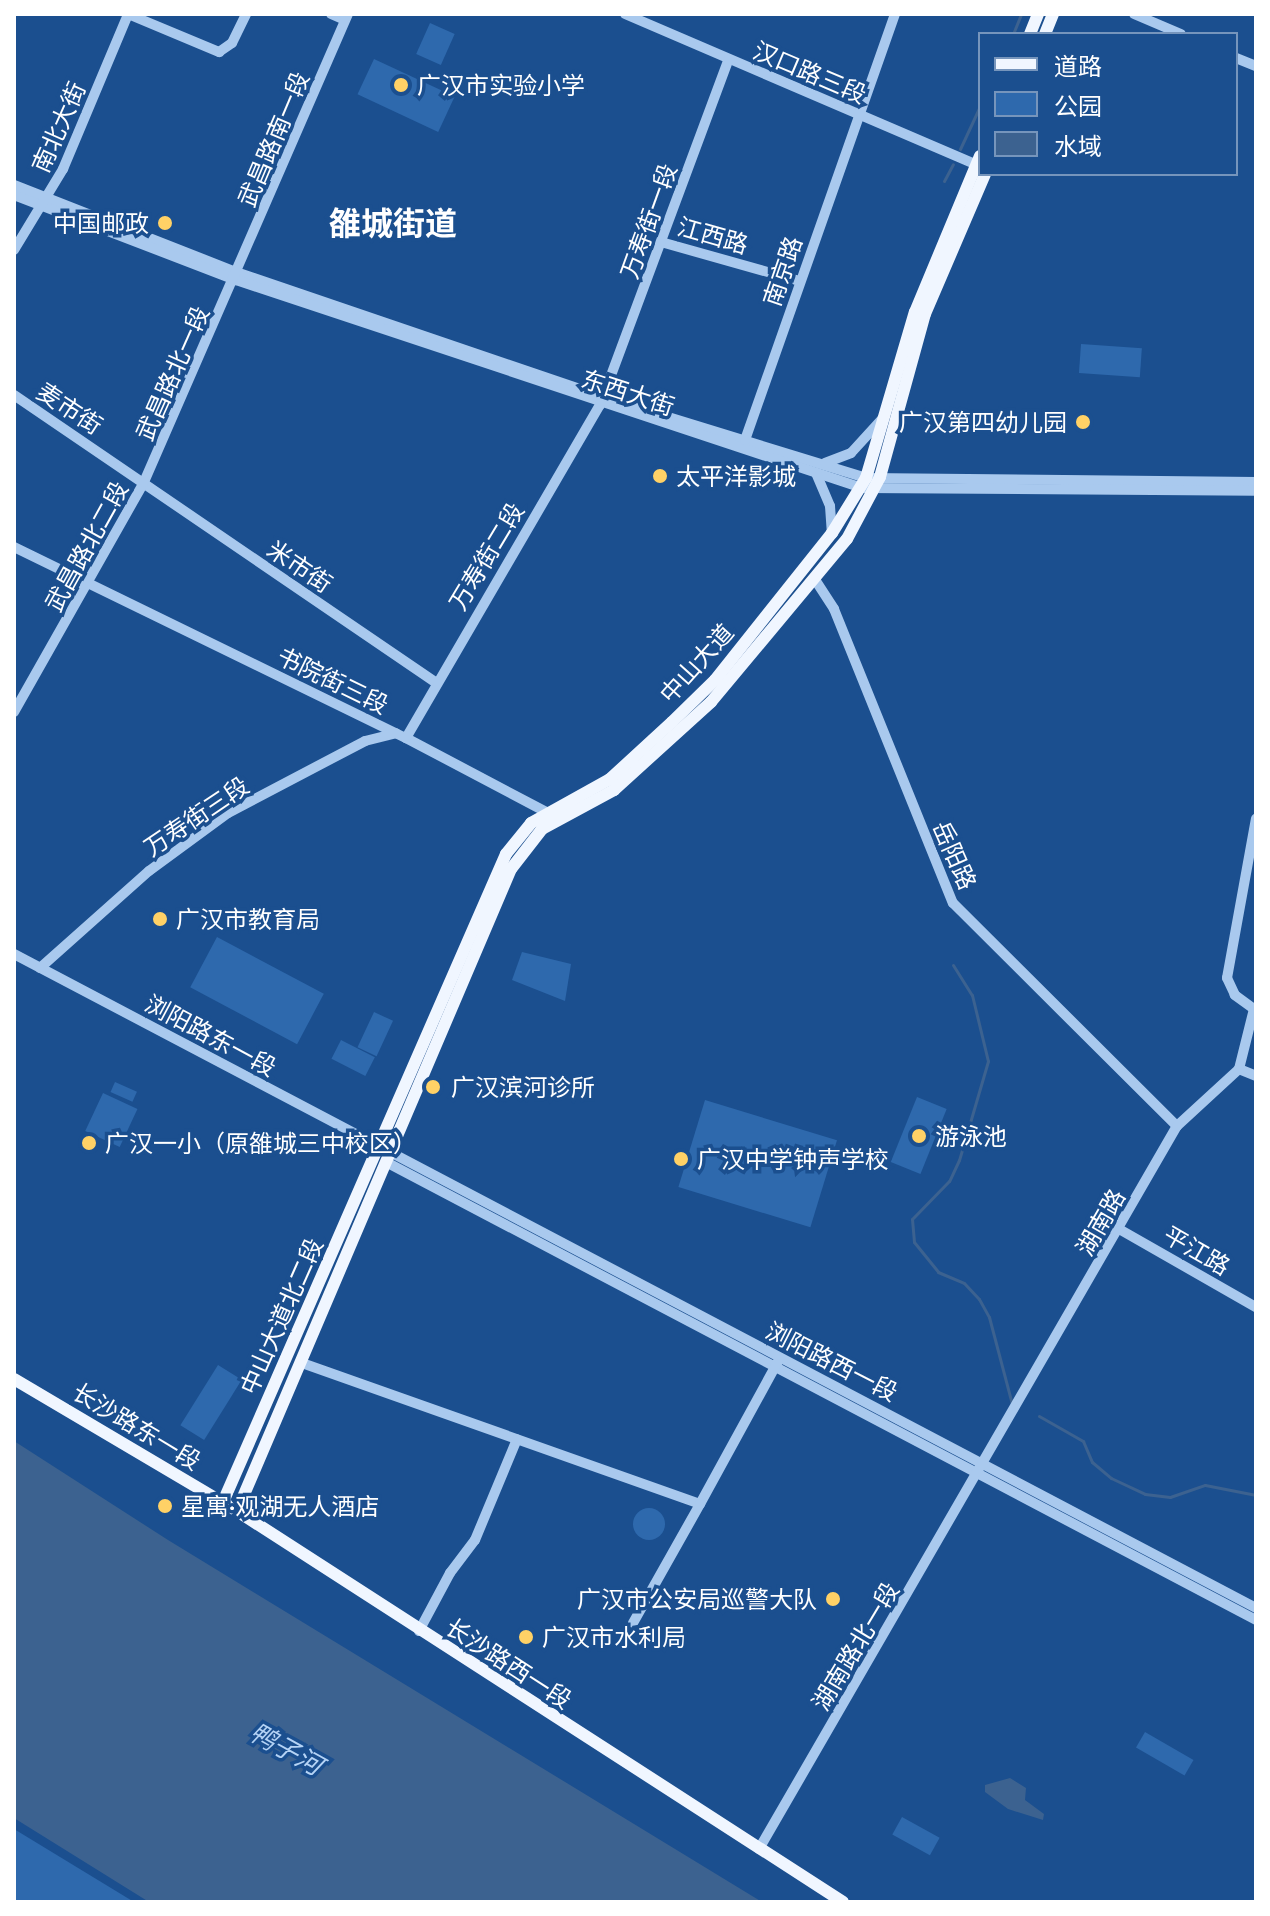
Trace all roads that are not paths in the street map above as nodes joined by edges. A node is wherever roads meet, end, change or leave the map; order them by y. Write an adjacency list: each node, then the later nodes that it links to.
1 (128, 14): 2 (street); 16 (street, 南北大街)
2 (246, 14)
3 (331, 14): 7 (street)
4 (625, 14): 9 (street, 汉口路三段)
5 (895, 14): 10 (street, 南京路)
6 (1134, 14): 8 (street)
7 (346, 17): 19 (street, 武昌路南一段)
8 (1176, 32)
9 (729, 59): 10 (street, 汉口路三段); 17 (street, 万寿街一段)
10 (857, 114): 11 (street, 汉口路三段); 20 (street, 南京路)
11 (978, 164)
12 (978, 170): 23 (main road, 中山大道)
13 (978, 170): 27 (main road, 中山大道)
14 (14, 185): 16 (street, 东西大街)
15 (14, 195): 16 (street, 东西大街)
16 (44, 205): 18 (street, 南北大街); 19 (street, 东西大街)
17 (661, 242): 20 (street, 江西路); 22 (street, 万寿街一段)
18 (14, 250)
19 (237, 276): 22 (street, 东西大街); 26 (street, 武昌路北一段)
20 (800, 281): 24 (street, 南京路)
21 (14, 395): 26 (street, 麦市街)
22 (602, 401): 24 (street, 东西大街); 25 (street, 东西大街); 34 (street, 万寿街二段)
23 (884, 416): 25 (street); 27 (main road, 中山大道)
24 (745, 440): 25 (street, 东西大街)
25 (819, 469): 27 (street, 东西大街); 30 (street)
26 (144, 482): 33 (street, 武昌路北二段); 34 (street, 米市街)
27 (871, 482): 28 (street, 东西大街); 29 (street, 东西大街); 30 (main road, 中山大道); 32 (main road, 中山大道)
28 (1256, 482)
29 (1256, 491)
30 (832, 533): 37 (main road, 中山大道)
31 (14, 547): 33 (street, 书院街三段)
32 (814, 578): 37 (main road, 中山大道); 44 (street, 岳阳路)
33 (88, 586): 35 (street, 武昌路北二段); 36 (street, 书院街三段)
34 (435, 682): 36 (street, 万寿街二段)
35 (14, 712)
36 (401, 735): 37 (street, 书院街三段); 40 (street, 万寿街三段)
37 (552, 815): 45 (main road, 中山大道); 46 (main road, 中山大道)
38 (1256, 819): 41 (street)
39 (14, 954): 40 (street, 浏阳路东一段)
40 (40, 968): 45 (street, 浏阳路东一段)
41 (1255, 1009): 42 (street)
42 (1239, 1069): 43 (street); 44 (street, 湖南路)
43 (1256, 1076)
44 (1177, 1126): 47 (street, 湖南路)
45 (376, 1146): 46 (street, 浏阳路东一段); 54 (main road, 中山大道北二段)
46 (387, 1158): 49 (street, 浏阳路西一段); 50 (main road, 中山大道北二段)
47 (1119, 1229): 48 (street, 平江路); 53 (street, 湖南路)
48 (1256, 1307)
49 (779, 1362): 53 (street, 浏阳路西一段); 55 (street)
50 (302, 1363): 52 (street); 56 (main road, 中山大道北二段)
51 (14, 1379): 54 (main road, 长沙路东一段)
52 (517, 1439): 55 (street); 60 (street)
53 (984, 1468): 57 (street, 浏阳路西一段); 58 (street); 61 (street, 湖南路北一段)
54 (223, 1502): 56 (main road, 长沙路东一段)
55 (700, 1504): 59 (street)
56 (237, 1511): 60 (main road, 长沙路西一段)
57 (1256, 1608)
58 (1256, 1620)
59 (633, 1623)
60 (419, 1631): 61 (main road, 长沙路西一段)
61 (759, 1849): 62 (main road, 长沙路西一段)
62 (843, 1902)

